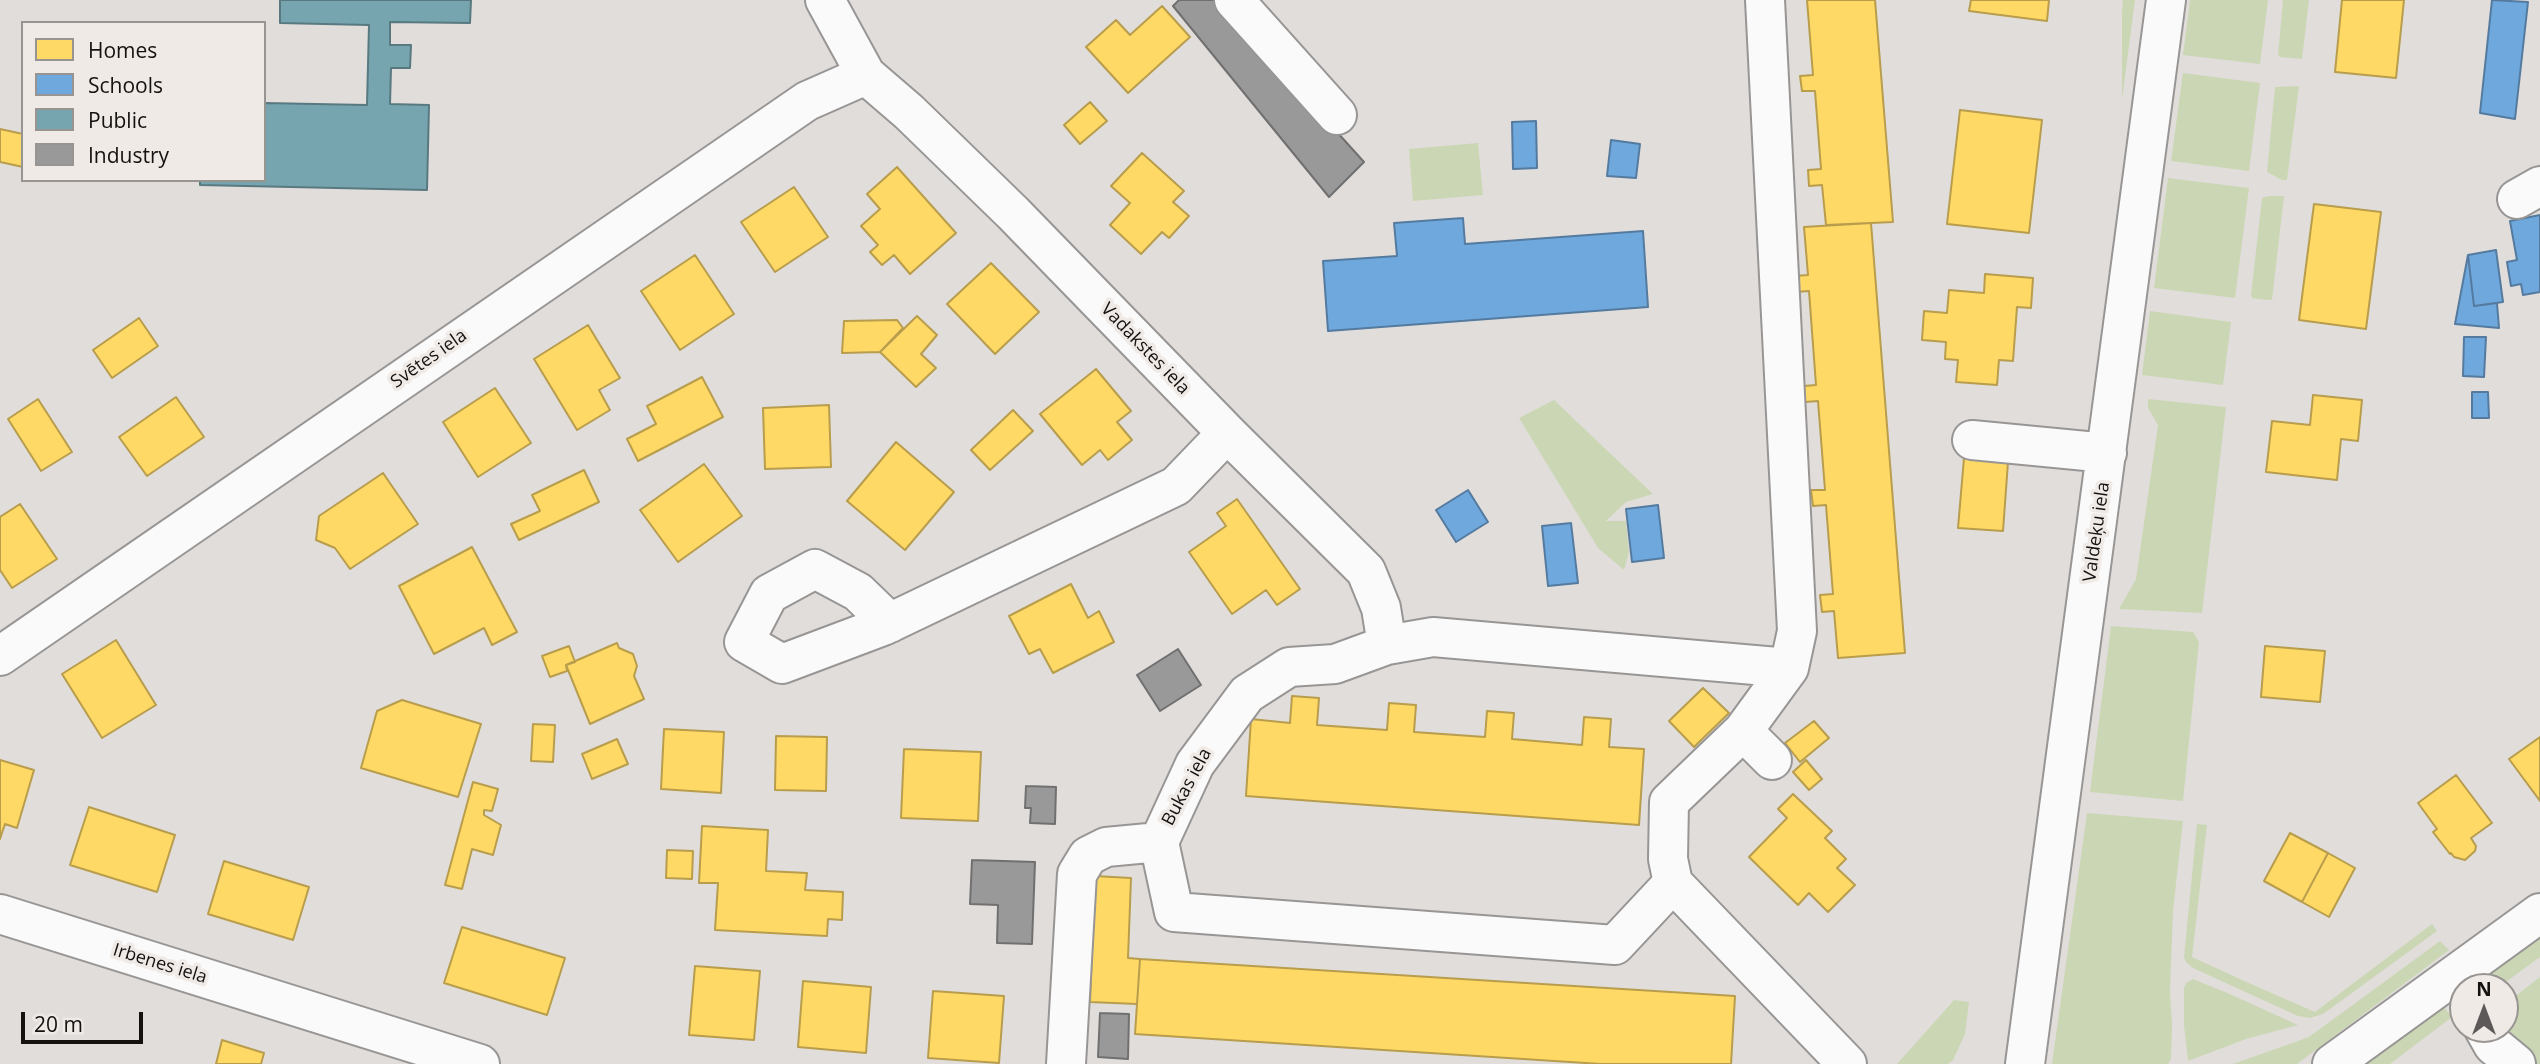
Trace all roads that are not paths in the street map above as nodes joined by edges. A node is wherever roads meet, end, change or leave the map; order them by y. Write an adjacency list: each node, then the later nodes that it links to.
1 (825, 0): 5 (street)
2 (1234, 0): 6 (street)
3 (1765, 0): 13 (street)
4 (2166, 0): 9 (street, Valdeķu iela)
5 (866, 75): 7 (street, Vadakstes iela); 12 (street, Svētes iela)
6 (1338, 114)
7 (1227, 433): 10 (street); 11 (street, Vadakstes iela)
8 (1972, 440): 9 (street)
9 (2108, 453): 26 (street, Valdeķu iela)
10 (890, 623)
11 (1387, 645): 13 (street, Bukas iela); 16 (street, Bukas iela)
12 (0, 656)
13 (1789, 668): 14 (street)
14 (1743, 731): 15 (street); 17 (street)
15 (1772, 760)
16 (1159, 842): 17 (street); 24 (street, Bukas iela)
17 (1673, 883): 25 (street)
18 (2540, 912): 20 (street)
19 (0, 914): 23 (street, Irbenes iela)
20 (2475, 973)
21 (2449, 996): 27 (street)
22 (2492, 1043): 28 (street)
23 (480, 1064)
24 (1066, 1064)
25 (1847, 1064)
26 (2025, 1064)
27 (2332, 1064)
28 (2516, 1064)

